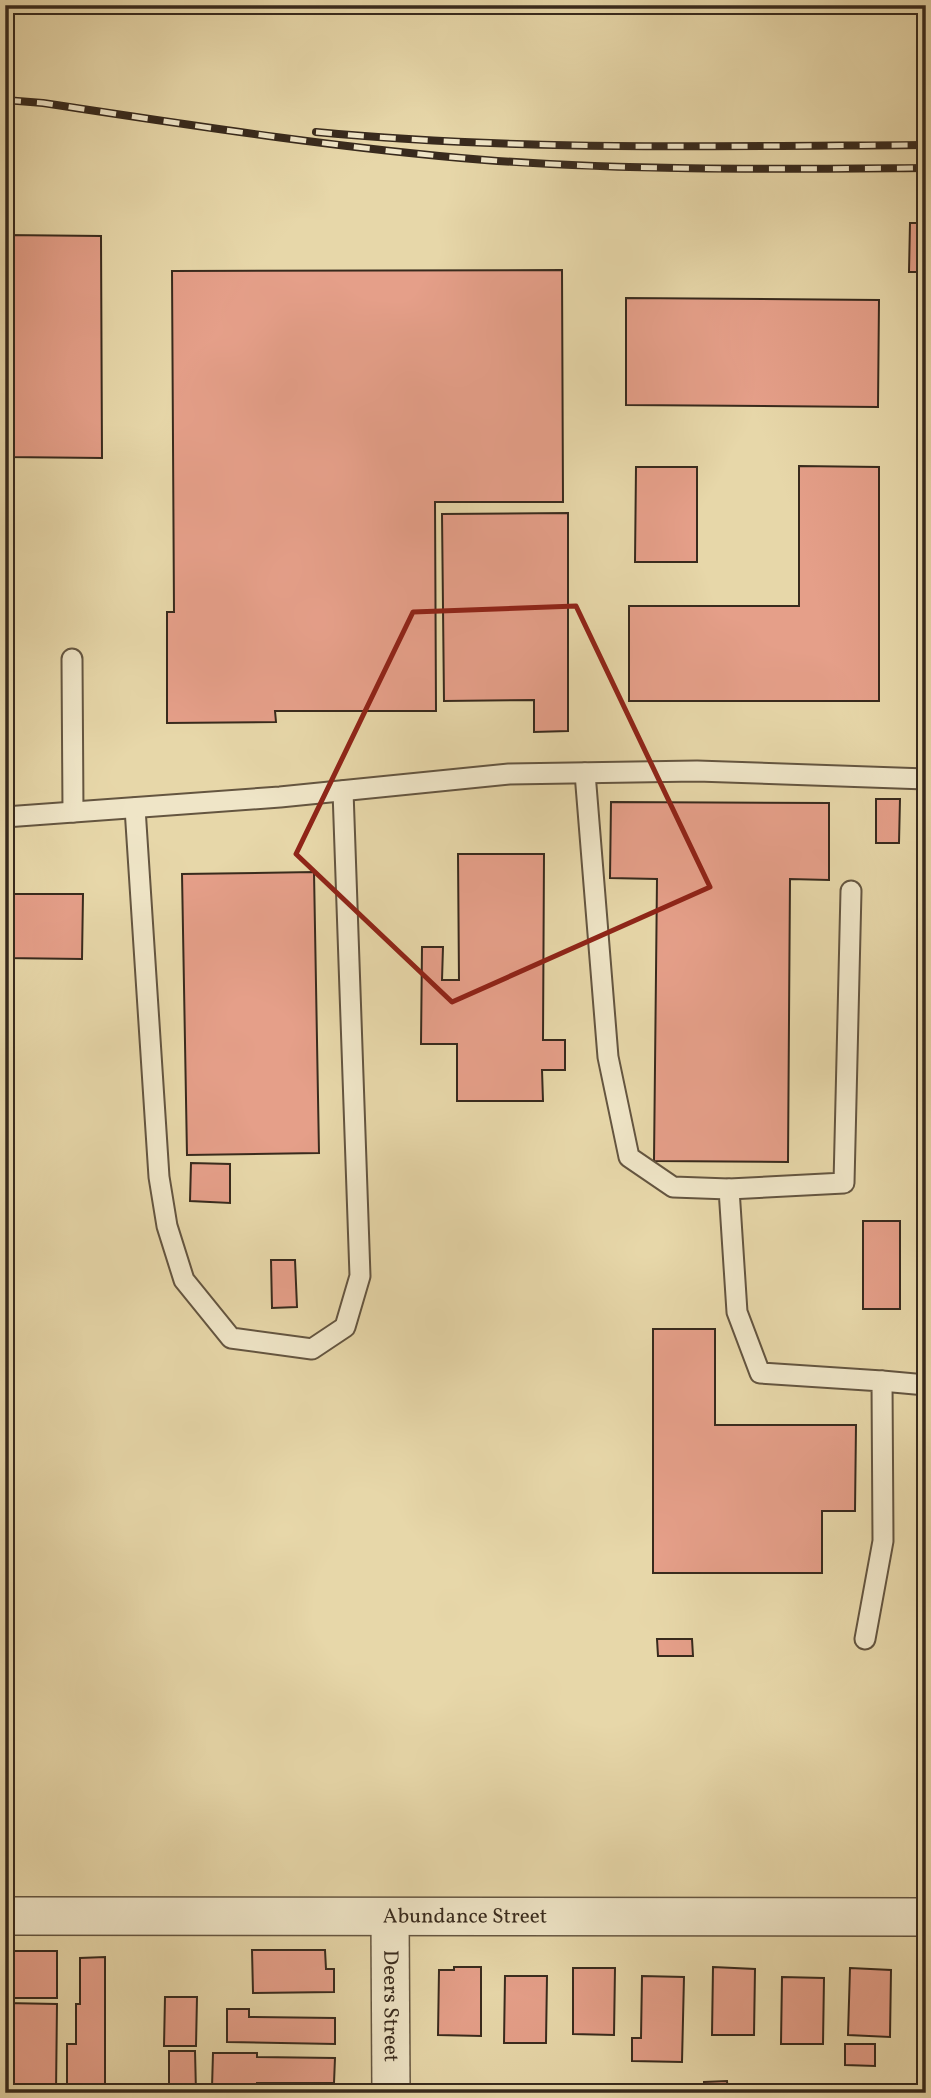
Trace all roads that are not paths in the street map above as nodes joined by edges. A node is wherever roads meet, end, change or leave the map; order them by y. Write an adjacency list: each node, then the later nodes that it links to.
1 (72, 659): 6 (lane)
2 (585, 773): 3 (lane); 4 (lane); 9 (lane)
3 (926, 779)
4 (343, 791): 5 (lane); 5 (lane)
5 (135, 808): 6 (lane)
6 (73, 812): 7 (lane)
7 (5, 817)
8 (851, 891): 9 (lane)
9 (729, 1189): 10 (lane)
10 (882, 1381): 11 (lane); 12 (lane)
11 (926, 1385)
12 (865, 1639)
13 (5, 1916): 14 (street, Abundance Street)
14 (390, 1917): 15 (street, Abundance Street); 16 (street, Deers Street)
15 (926, 1917)
16 (391, 2093)

